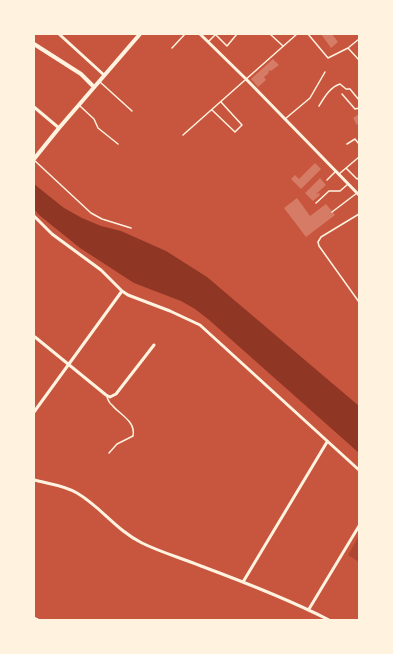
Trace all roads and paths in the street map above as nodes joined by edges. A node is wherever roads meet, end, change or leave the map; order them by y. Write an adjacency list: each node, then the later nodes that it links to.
1 (59, 34): 18 (street)
2 (140, 34): 18 (street)
3 (184, 34): 14 (lane)
4 (200, 34): 11 (street)
5 (215, 34): 6 (lane); 11 (lane)
6 (237, 34)
7 (270, 34): 13 (lane)
8 (297, 34): 13 (lane)
9 (308, 34): 15 (lane)
10 (359, 39): 15 (lane)
11 (208, 42): 19 (street)
12 (34, 44): 21 (street)
13 (283, 46): 19 (lane)
14 (172, 48)
15 (348, 48): 16 (lane)
16 (359, 60)
17 (325, 72): 31 (lane)
18 (104, 75): 20 (street)
19 (246, 79): 24 (lane); 31 (street)
20 (99, 81): 21 (street); 30 (lane)
21 (94, 87): 25 (street)
22 (342, 94): 28 (lane)
23 (359, 100): 26 (lane)
24 (221, 102): 29 (lane); 29 (lane)
25 (78, 105): 32 (street); 34 (lane)
26 (319, 106)
27 (34, 107): 32 (street)
28 (359, 108)
29 (212, 110): 33 (lane)
30 (132, 111)
31 (285, 119): 40 (street)
32 (59, 128): 38 (street)
33 (182, 135)
34 (118, 144)
35 (348, 144): 36 (lane)
36 (359, 144)
37 (359, 157): 39 (lane)
38 (34, 160): 49 (lane)
39 (346, 168): 40 (lane); 41 (lane)
40 (337, 172): 42 (lane); 43 (street)
41 (359, 178)
42 (327, 180)
43 (348, 184): 44 (street); 45 (lane)
44 (358, 194): 46 (lane)
45 (316, 203)
46 (332, 212)
47 (359, 214): 51 (lane)
48 (34, 216): 50 (street)
49 (131, 228)
50 (122, 291): 54 (street); 57 (street)
51 (359, 302)
52 (35, 337): 54 (street)
53 (154, 345): 55 (street)
54 (68, 364): 55 (street); 56 (street)
55 (106, 395): 58 (lane)
56 (34, 412)
57 (327, 442): 59 (street); 62 (street)
58 (108, 453)
59 (359, 470)
60 (34, 480): 62 (street)
61 (359, 526): 63 (street)
62 (243, 582): 63 (street)
63 (309, 610): 66 (street)
64 (34, 618): 65 (street)
65 (38, 620)
66 (329, 620)

